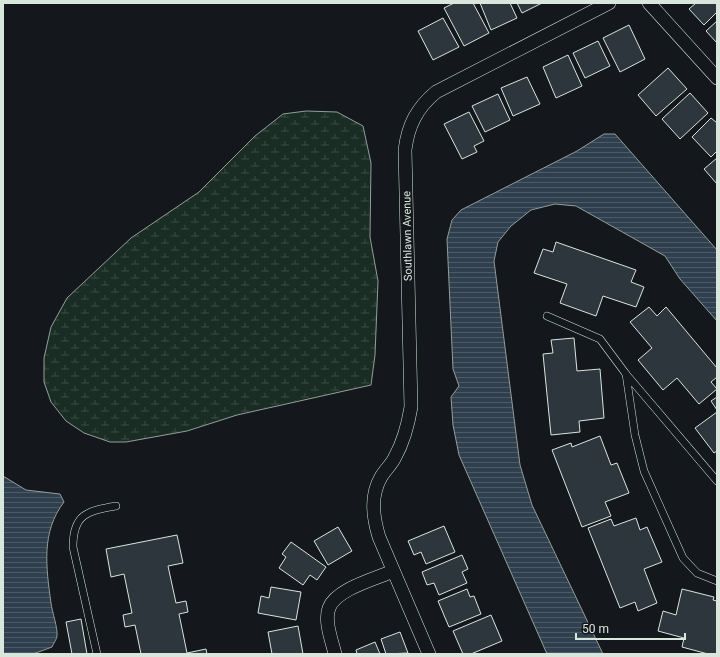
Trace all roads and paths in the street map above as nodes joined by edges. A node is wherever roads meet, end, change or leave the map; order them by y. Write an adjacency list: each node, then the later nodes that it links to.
1 (609, 3): 8 (street, Southlawn Avenue)
2 (649, 3): 3 (street)
3 (717, 78)
4 (547, 316): 5 (lane)
5 (626, 374): 6 (lane); 9 (lane)
6 (717, 481)
7 (116, 506): 10 (lane)
8 (392, 571): 11 (street); 12 (street, Southlawn Avenue)
9 (717, 581)
10 (97, 654)
11 (335, 654)
12 (430, 654)

